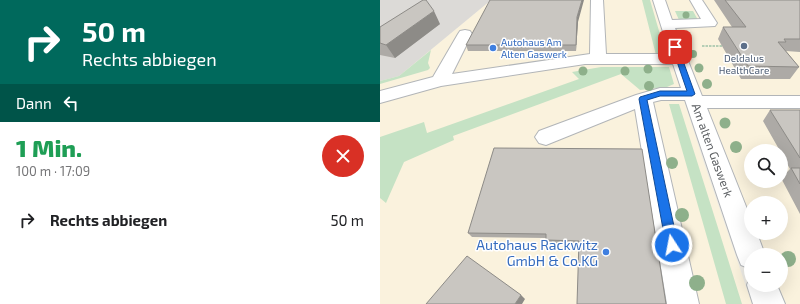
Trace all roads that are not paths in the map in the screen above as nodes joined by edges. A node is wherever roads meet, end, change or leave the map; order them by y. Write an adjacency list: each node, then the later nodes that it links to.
1 (597, 0): 5 (street)
2 (698, 4): 3 (street); 3 (street)
3 (670, 10): 6 (street, Am alten Gaswerk)
4 (465, 34): 7 (street)
5 (598, 59): 6 (street); 7 (street)
6 (679, 59): 9 (street, Am alten Gaswerk)
7 (440, 81): 8 (street)
8 (380, 97)
9 (693, 98): 10 (street); 11 (street); 13 (street, Am alten Gaswerk)
10 (643, 99): 12 (street); 15 (street)
11 (800, 102)
12 (546, 136)
13 (748, 248)
14 (765, 292): 16 (street)
15 (683, 304)
16 (769, 304)

